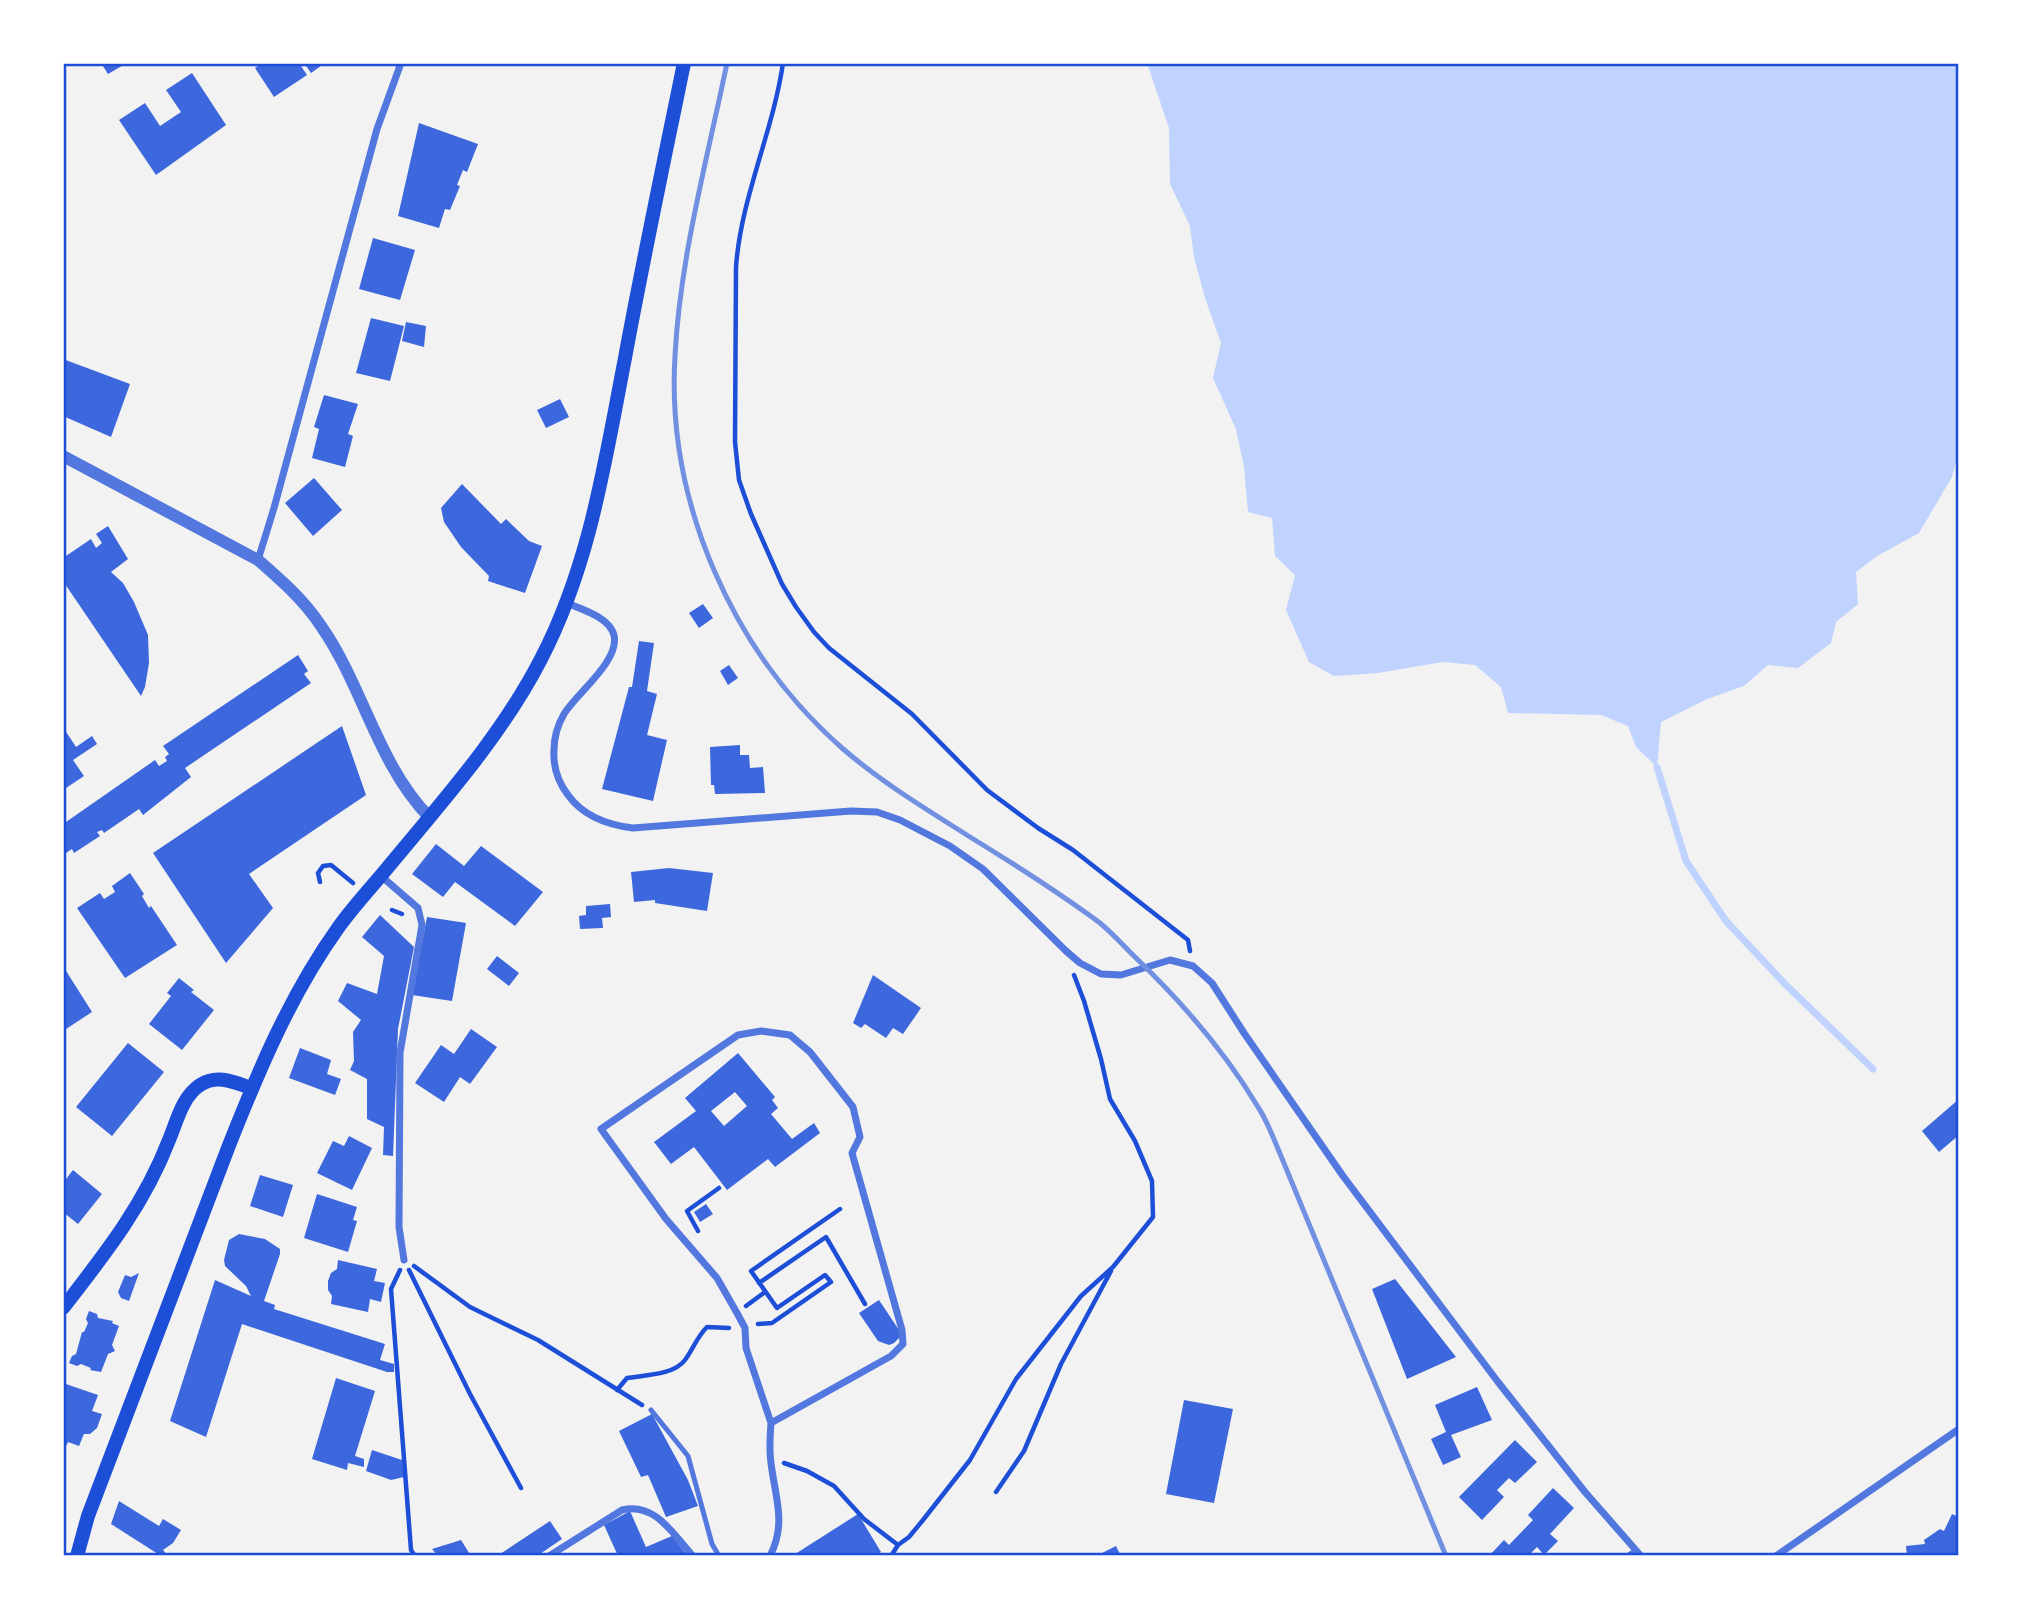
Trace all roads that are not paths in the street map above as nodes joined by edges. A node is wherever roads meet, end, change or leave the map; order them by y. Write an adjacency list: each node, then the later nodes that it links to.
1 (401, 63): 4 (street)
2 (684, 63): 5 (main road)
3 (63, 456): 4 (street)
4 (258, 560): 6 (street)
5 (567, 603): 6 (main road); 14 (street)
6 (429, 817): 7 (main road)
7 (381, 876): 8 (main road); 9 (street)
8 (251, 1088): 10 (main road); 15 (main road)
9 (404, 1259)
10 (63, 1308)
11 (651, 1410): 18 (lane)
12 (771, 1423): 12 (street); 19 (street)
13 (1959, 1429): 21 (street)
14 (1639, 1553): 20 (lane)
15 (77, 1556)
16 (548, 1556): 17 (street)
17 (693, 1556)
18 (719, 1556)
19 (770, 1556)
20 (1627, 1556)
21 (1776, 1556)

